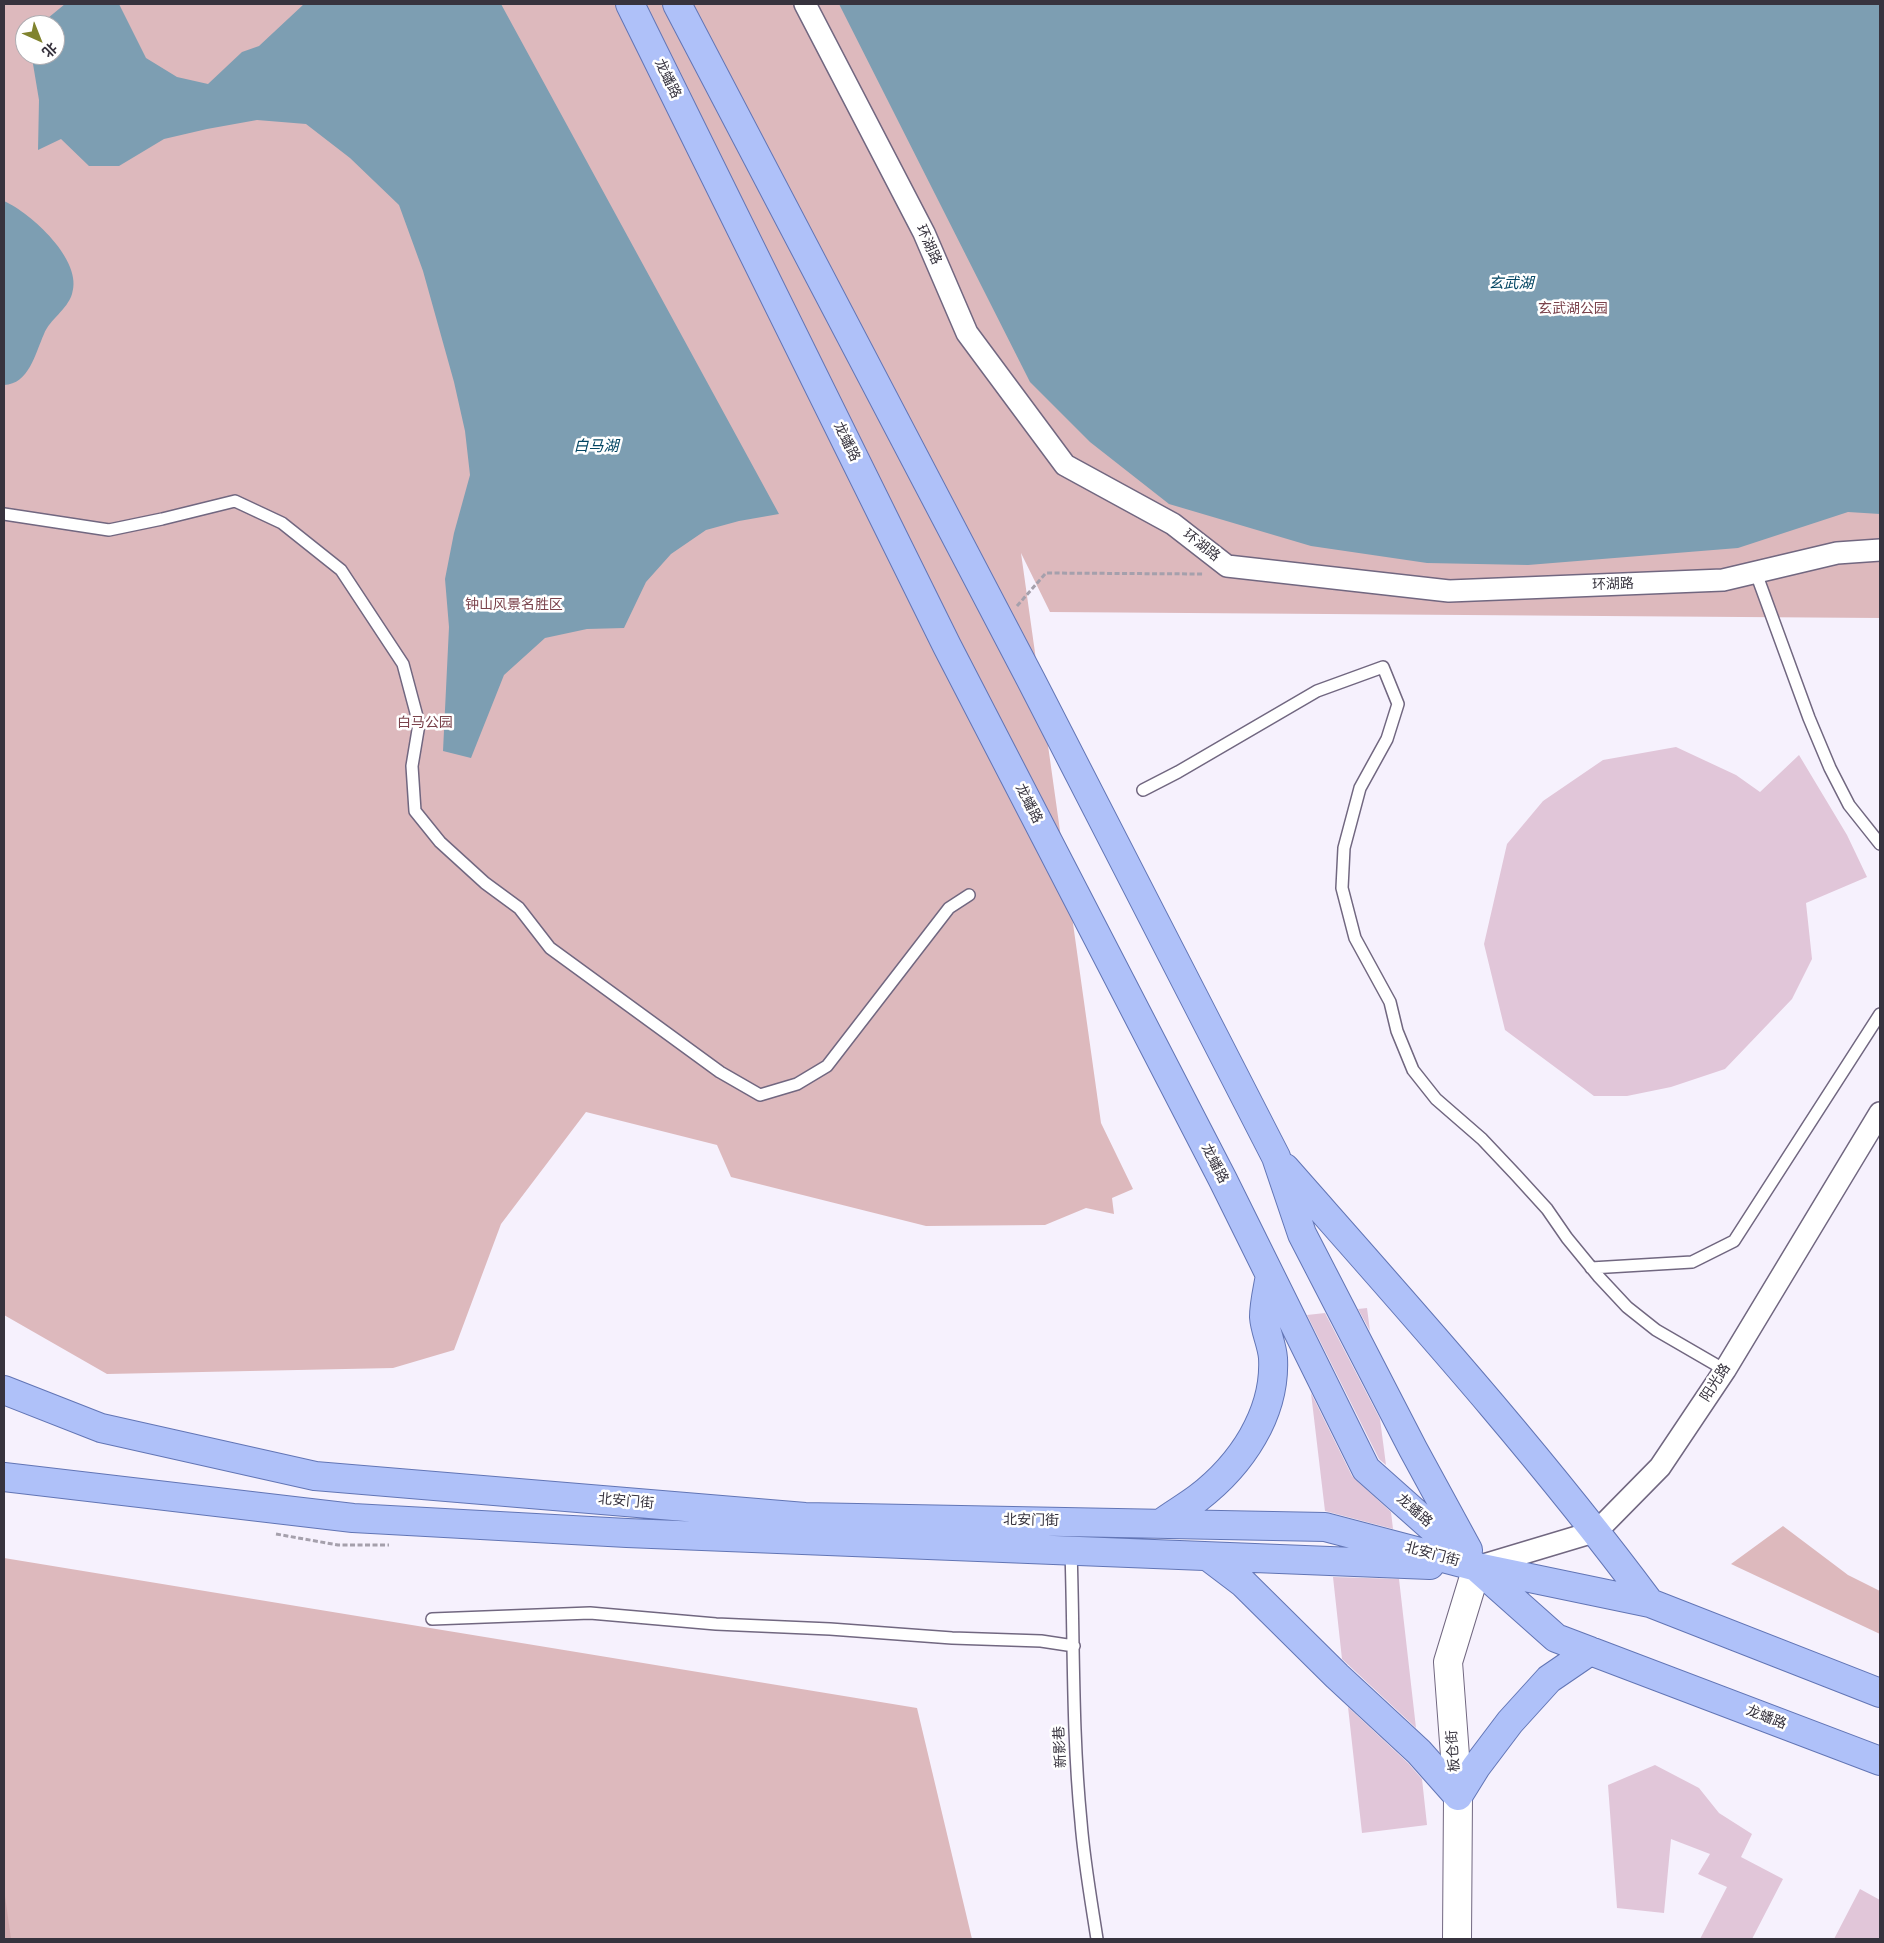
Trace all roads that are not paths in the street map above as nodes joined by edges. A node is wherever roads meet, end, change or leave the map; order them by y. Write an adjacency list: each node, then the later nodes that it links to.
1 (630, 4): 14 (main road, 龙蟠路)
2 (677, 4): 12 (main road, 龙蟠路)
3 (805, 4): 6 (street, 环湖路)
4 (4, 514): 9 (lane)
5 (1880, 550): 6 (street, 环湖路)
6 (1756, 572): 8 (lane)
7 (1143, 790): 13 (lane)
8 (1880, 844)
9 (969, 895)
10 (1880, 1014): 13 (lane)
11 (1880, 1113): 15 (street, 阳光路)
12 (1276, 1157): 19 (main road); 22 (main road, 龙蟠路)
13 (1591, 1268): 15 (lane)
14 (1270, 1275): 18 (main road); 22 (main road, 龙蟠路)
15 (1725, 1370): 19 (street, 阳光路)
16 (4, 1390): 18 (main road, 北安门街)
17 (4, 1477): 20 (main road, 北安门街)
18 (1160, 1524): 22 (main road, 北安门街)
19 (1596, 1531): 22 (street, 阳光路); 23 (main road)
20 (1071, 1552): 21 (main road, 北安门街); 25 (lane, 新影巷)
21 (1210, 1558): 22 (main road, 北安门街); 29 (main road)
22 (1477, 1567): 23 (main road, 龙蟠路); 26 (main road, 龙蟠路); 29 (main road, 板仓街)
23 (1650, 1603): 27 (main road, 龙蟠路)
24 (432, 1619): 25 (lane)
25 (1074, 1646): 30 (lane, 新影巷)
26 (1590, 1651): 28 (main road, 龙蟠路); 29 (main road)
27 (1880, 1692)
28 (1880, 1761)
29 (1458, 1796): 31 (main road, 板仓街)
30 (1097, 1939)
31 (1457, 1939)

